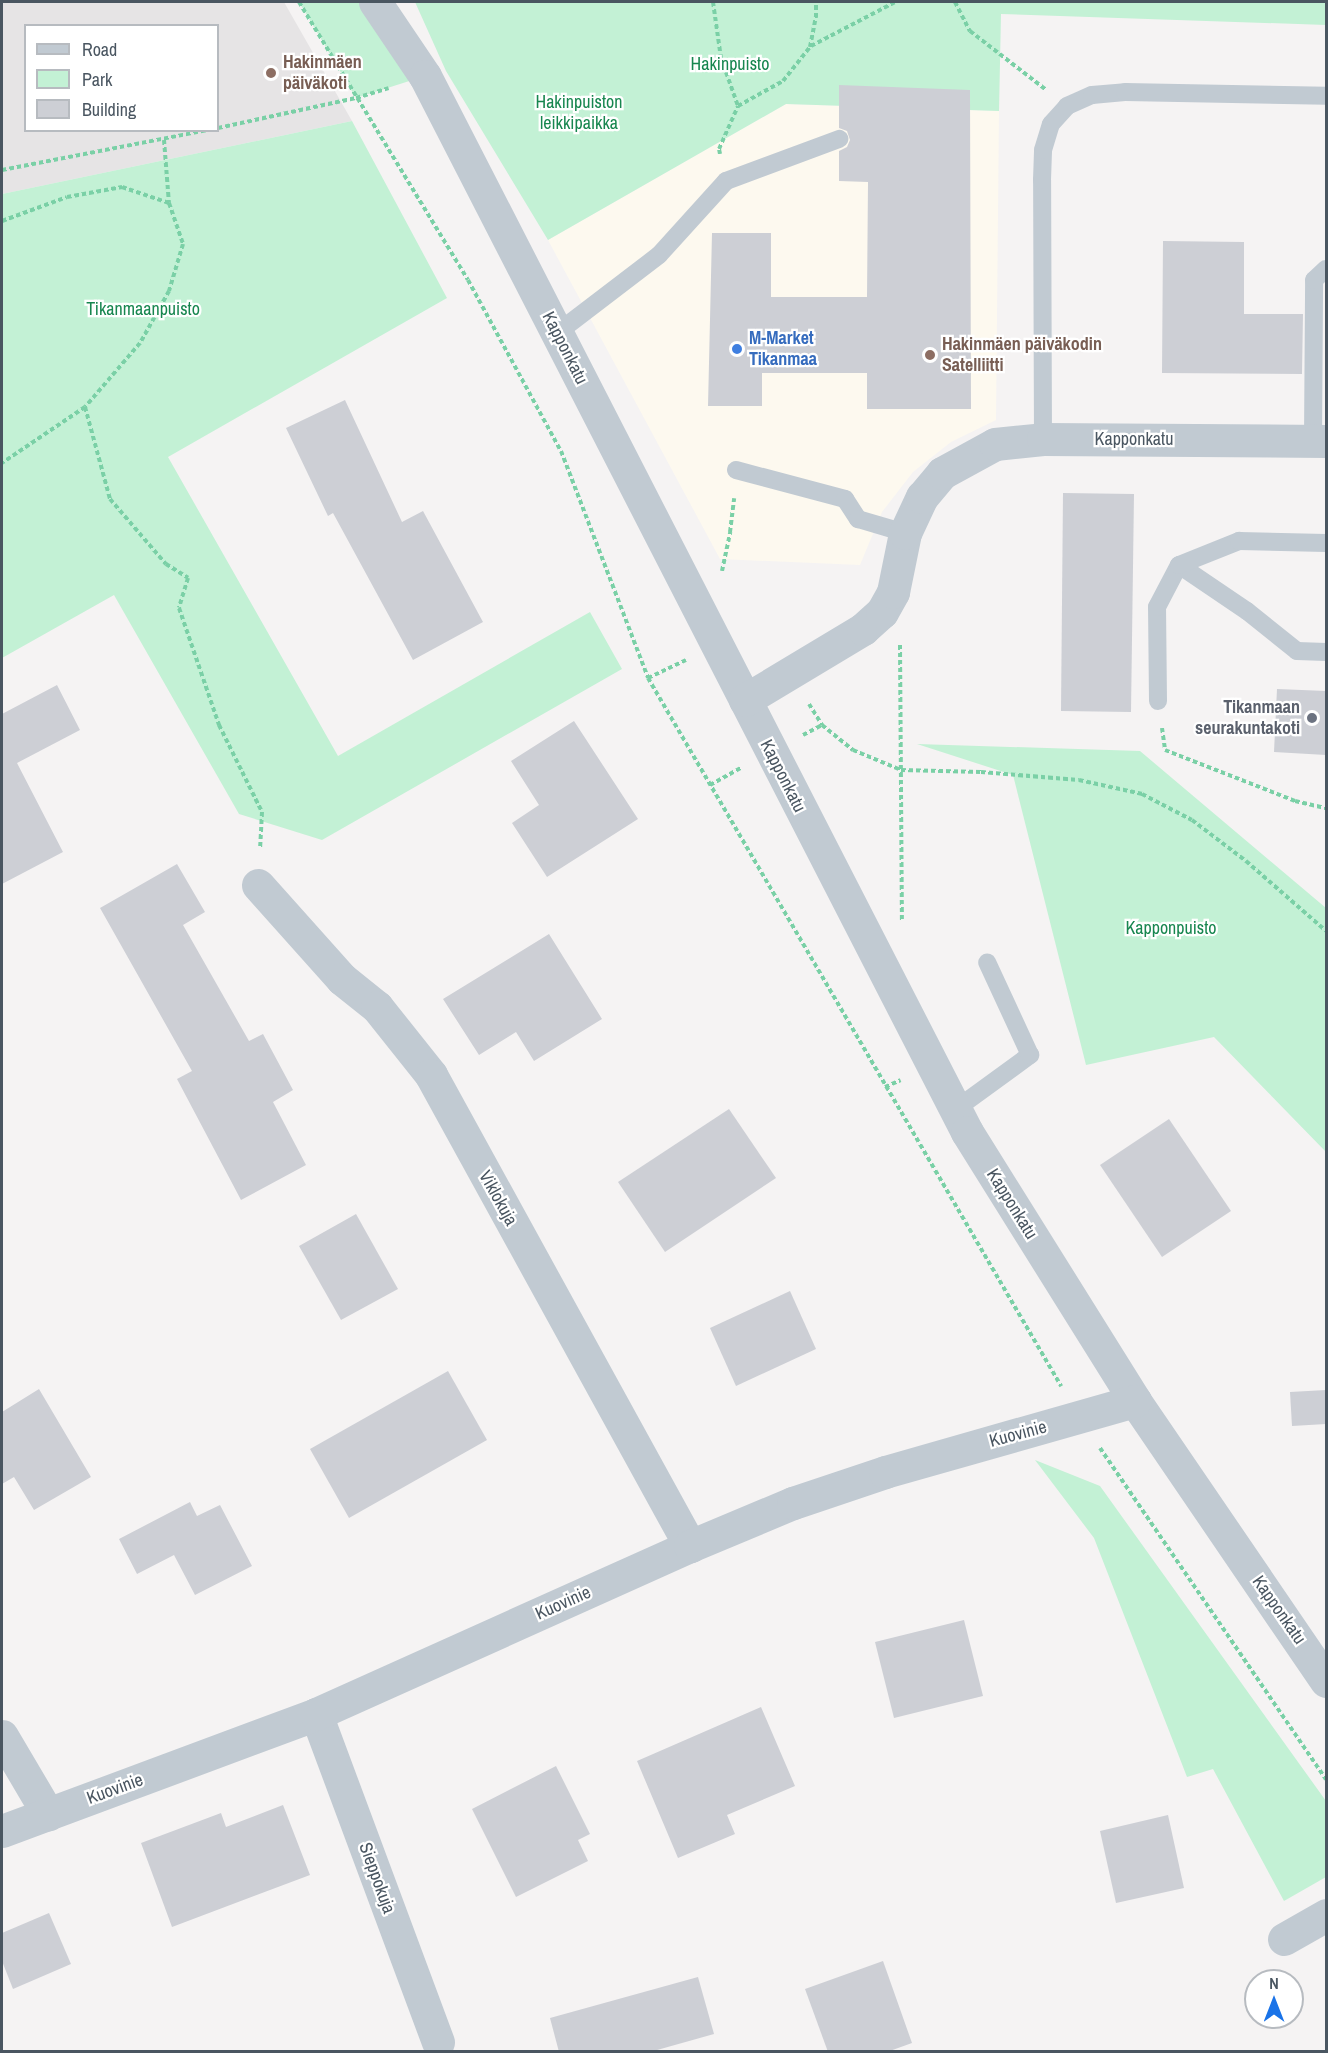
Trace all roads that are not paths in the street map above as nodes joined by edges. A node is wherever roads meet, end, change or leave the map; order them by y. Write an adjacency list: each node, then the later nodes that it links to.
1 (375, 2): 5 (street, Kapponkatu)
2 (1326, 96): 6 (lane)
3 (839, 139): 5 (lane)
4 (1326, 269): 7 (lane)
5 (557, 333): 13 (street, Kapponkatu)
6 (1042, 439): 7 (street, Kapponkatu); 9 (street, Kapponkatu)
7 (1320, 441)
8 (736, 470): 9 (lane)
9 (905, 533): 13 (street, Kapponkatu)
10 (1326, 543): 11 (lane)
11 (1179, 565): 12 (lane); 14 (lane)
12 (1326, 652)
13 (745, 699): 17 (street, Kapponkatu)
14 (1158, 701)
15 (258, 885): 19 (street, Viklokuja)
16 (987, 962): 17 (lane)
17 (956, 1108): 18 (street, Kapponkatu)
18 (1135, 1401): 19 (street, Kuovinie); 20 (street, Kapponkatu)
19 (690, 1546): 21 (street, Kuovinie)
20 (1324, 1672)
21 (316, 1714): 23 (street, Kuovinie); 27 (street, Sieppokuja)
22 (2, 1736): 23 (street)
23 (48, 1814): 24 (street, Kuovinie)
24 (2, 1832)
25 (1326, 1915): 26 (street)
26 (1284, 1939)
27 (438, 2042)

